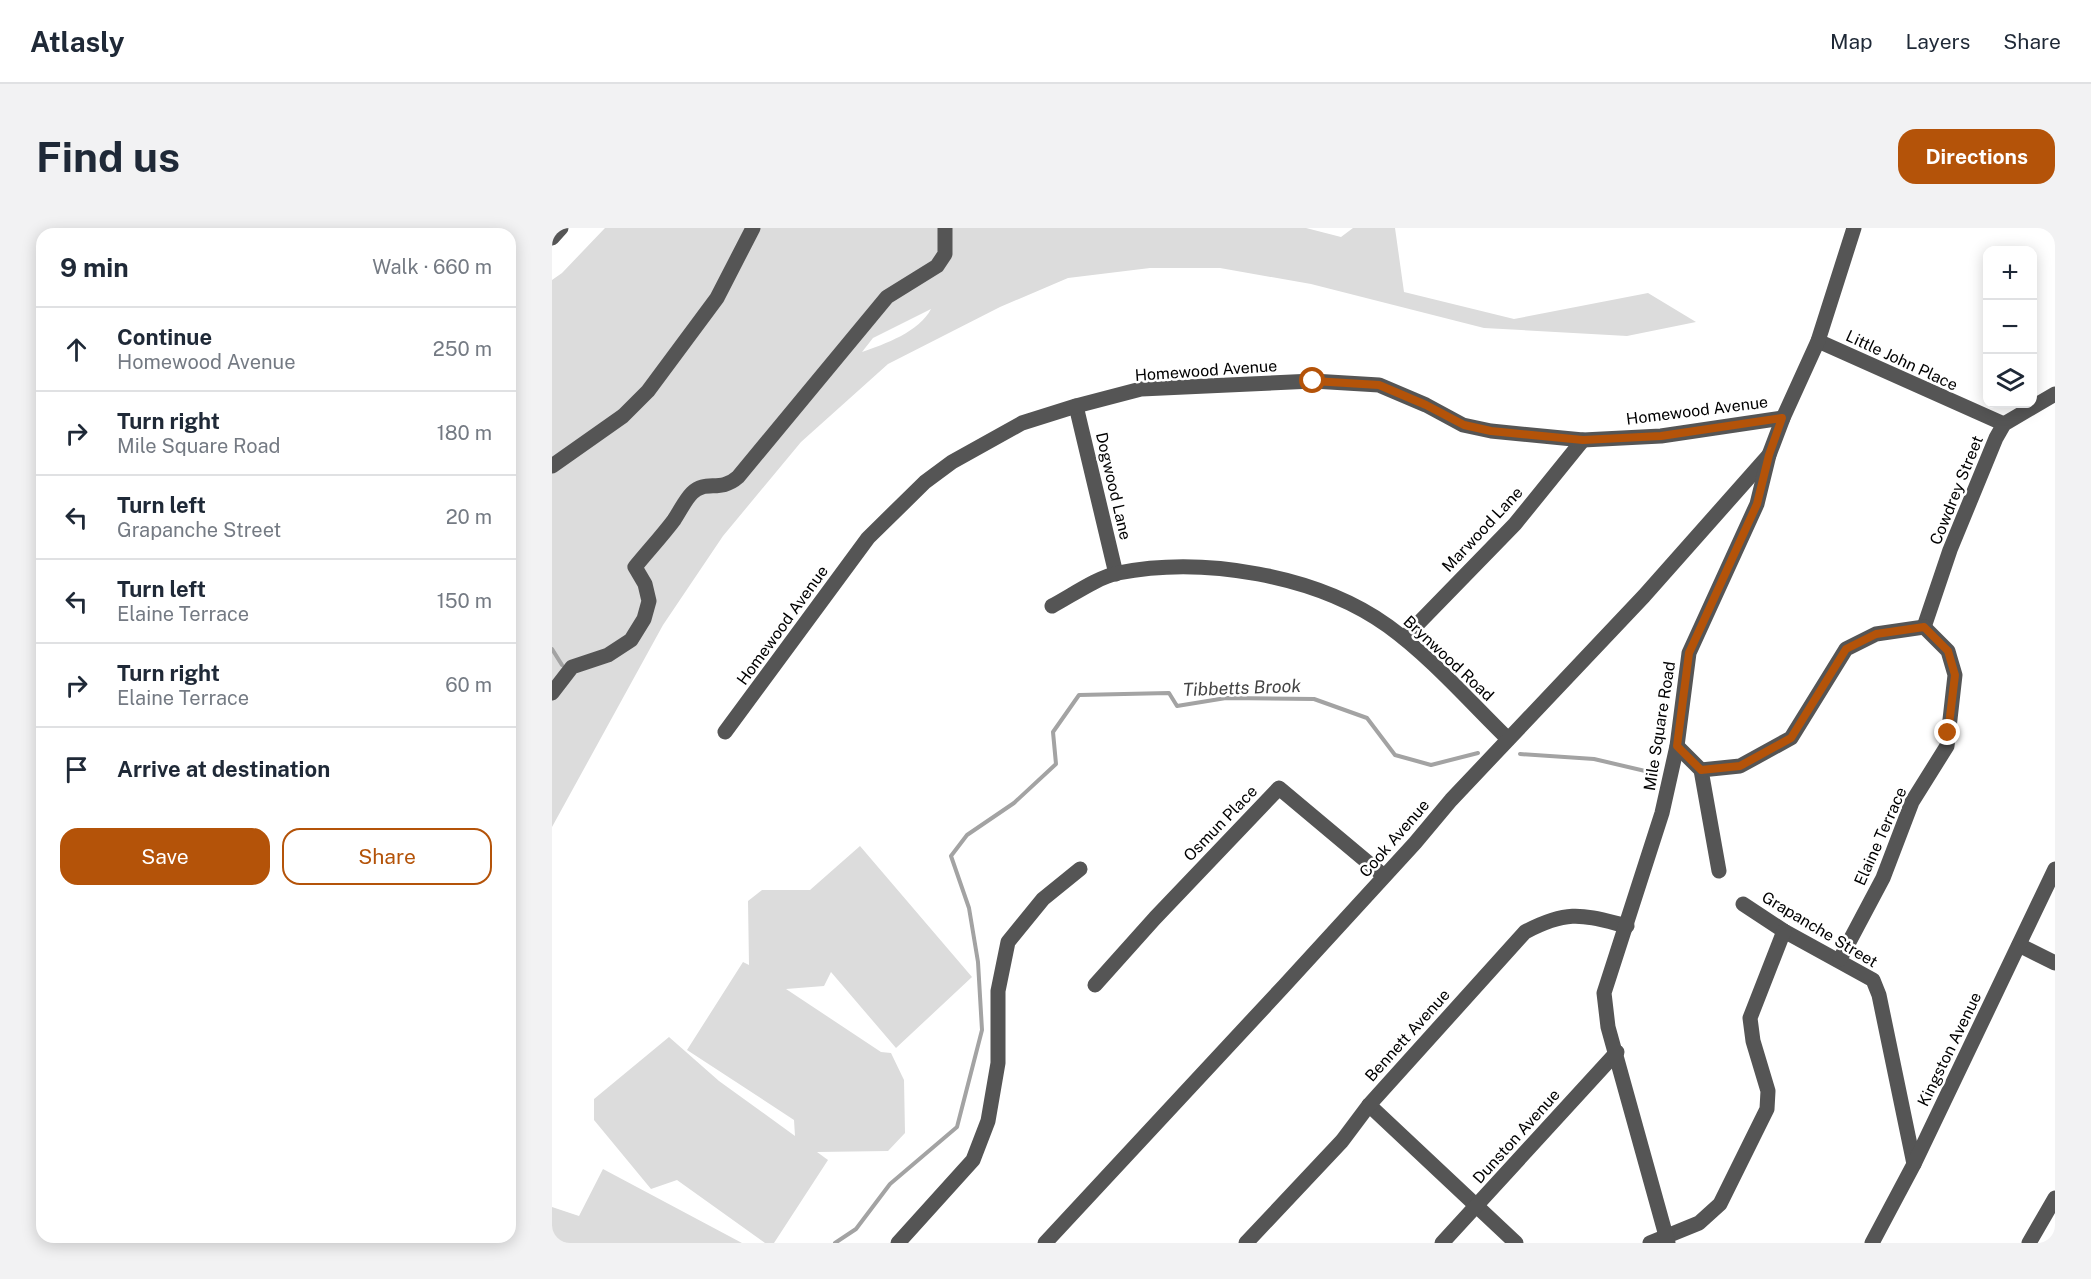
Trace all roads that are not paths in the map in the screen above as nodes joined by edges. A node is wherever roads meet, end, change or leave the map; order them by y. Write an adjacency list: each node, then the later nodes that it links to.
1 (561, 228): 5 (street)
2 (753, 228): 13 (street)
3 (945, 228): 18 (street)
4 (1854, 228): 6 (street, Mile Square Road)
5 (552, 238)
6 (1818, 341): 9 (street, Mile Square Road); 10 (street, Little John Place)
7 (2055, 394): 10 (street, Cowdrey Street)
8 (1076, 406): 11 (street, Homewood Avenue); 14 (street, Dogwood Lane); 19 (street, Homewood Avenue)
9 (1782, 418): 11 (street, Homewood Avenue); 12 (street, Mile Square Road)
10 (2004, 424): 16 (street, Cowdrey Street)
11 (1583, 440): 17 (street, Marwood Lane)
12 (1769, 455): 20 (street, Cook Avenue); 21 (street, Mile Square Road)
13 (552, 466)
14 (1116, 573): 15 (street, Brynwood Road); 17 (street, Brynwood Road)
15 (1052, 606)
16 (1924, 627): 22 (street); 31 (street, Elaine Terrace)
17 (1404, 638): 20 (street, Brynwood Road)
18 (552, 693)
19 (725, 732)
20 (1508, 739): 26 (street, Cook Avenue)
21 (1677, 746): 22 (street); 28 (street, Mile Square Road)
22 (1701, 770): 25 (street)
23 (1080, 869): 41 (street)
24 (2055, 869): 30 (street, Kingston Avenue)
25 (1719, 871)
26 (1384, 876): 33 (street, Osmun Place); 42 (street, Cook Avenue)
27 (1743, 904): 29 (street, Grapanche Street)
28 (1627, 926): 34 (street, Mile Square Road); 35 (street, Bennett Avenue)
29 (1784, 931): 31 (street, Grapanche Street); 39 (street)
30 (2019, 945): 32 (street); 36 (street, Kingston Avenue)
31 (1839, 959): 36 (street, Grapanche Street)
32 (2055, 963)
33 (1095, 986)
34 (1617, 1052): 38 (street, Dunston Avenue); 39 (street, Mile Square Road)
35 (1369, 1105): 38 (street); 43 (street, Bennett Avenue)
36 (1914, 1164): 47 (street, Kingston Avenue)
37 (2055, 1198): 40 (street)
38 (1476, 1207): 44 (street, Dunston Avenue); 45 (street)
39 (1667, 1239): 46 (street)
40 (2031, 1240)
41 (900, 1242)
42 (1045, 1243)
43 (1246, 1243)
44 (1442, 1243)
45 (1516, 1243)
46 (1650, 1243)
47 (1872, 1243)

